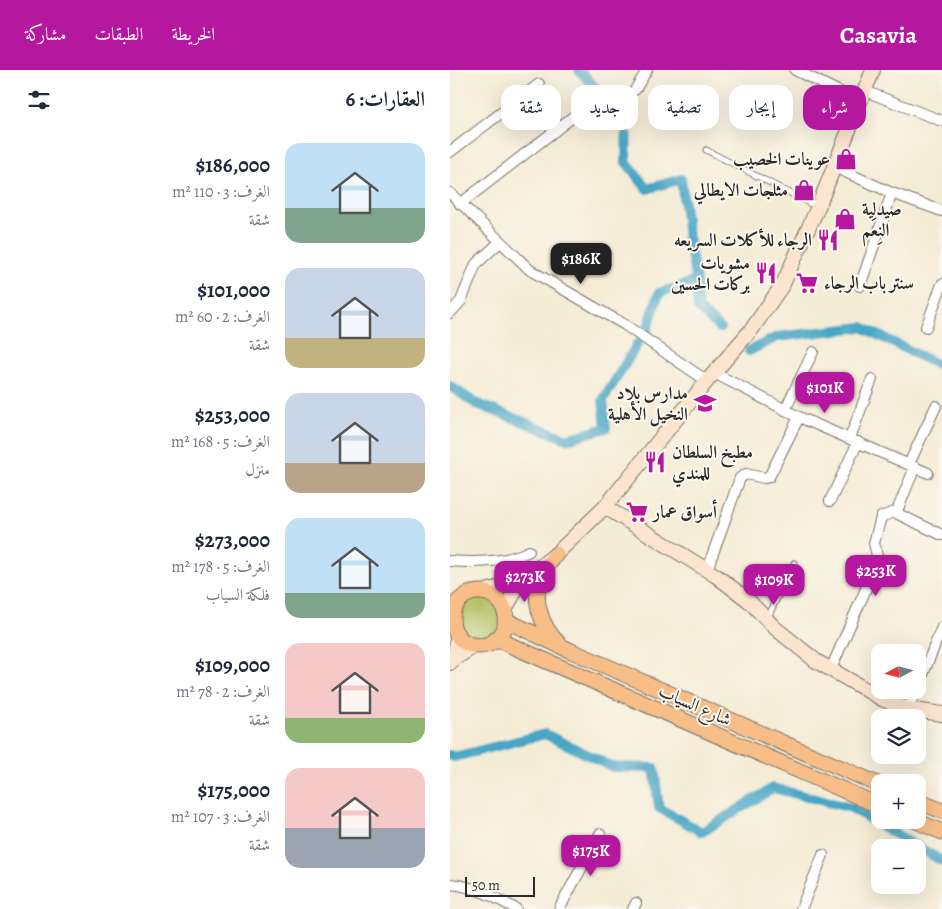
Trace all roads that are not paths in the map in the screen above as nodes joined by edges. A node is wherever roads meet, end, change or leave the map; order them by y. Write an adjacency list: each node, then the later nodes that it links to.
1 (647, 70): 5 (street)
2 (795, 70): 6 (street)
3 (873, 70): 7 (main road)
4 (539, 84): 13 (street)
5 (638, 85)
6 (834, 85)
7 (866, 88)
8 (866, 97): 10 (street)
9 (571, 118): 17 (street)
10 (942, 121)
11 (849, 130): 14 (main road)
12 (706, 150): 18 (lane)
13 (450, 152)
14 (834, 167): 16 (street); 18 (main road)
15 (450, 193): 17 (street)
16 (892, 193): 19 (street); 22 (street)
17 (460, 204): 20 (street)
18 (818, 207): 26 (main road)
19 (942, 211)
20 (500, 242): 23 (street); 26 (street)
21 (942, 284): 24 (street)
22 (860, 286)
23 (450, 313)
24 (926, 327)
25 (813, 352): 29 (street)
26 (710, 377): 29 (street); 35 (main road)
27 (872, 380): 31 (street)
28 (936, 406): 32 (street)
29 (785, 410): 30 (street)
30 (798, 417): 31 (street); 42 (street)
31 (854, 440): 32 (street); 34 (street)
32 (912, 466): 33 (street); 36 (street)
33 (928, 473)
34 (830, 501)
35 (605, 506): 39 (main road); 42 (main road)
36 (897, 511): 37 (street); 56 (street)
37 (942, 535)
38 (529, 551): 40 (street)
39 (556, 554): 43 (main road); 53 (main road)
40 (450, 560)
41 (794, 563): 48 (lane)
42 (707, 570): 48 (main road)
43 (521, 581): 44 (main road); 46 (main road)
44 (483, 592): 45 (main road); 46 (main road)
45 (456, 595): 47 (main road)
46 (505, 615): 51 (main road); 53 (main road, شارع السياب)
47 (451, 616): 50 (main road)
48 (767, 620): 56 (main road)
49 (942, 627): 55 (street)
50 (458, 635): 52 (main road); 54 (main road)
51 (496, 639): 52 (main road); 62 (main road, شارع السياب)
52 (476, 645): 54 (main road)
53 (562, 647): 61 (main road, شارع السياب)
54 (452, 661)
55 (926, 667)
56 (831, 669): 58 (main road)
57 (912, 699): 58 (street)
58 (908, 709)
59 (926, 712): 60 (main road)
60 (942, 714)
61 (871, 781)
62 (871, 802)
63 (926, 805): 64 (main road)
64 (942, 812)
65 (926, 825): 66 (main road)
66 (942, 832)
67 (600, 834): 71 (street)
68 (823, 855): 72 (street)
69 (450, 884): 70 (street)
70 (516, 909)
71 (559, 909)
72 (801, 909)

